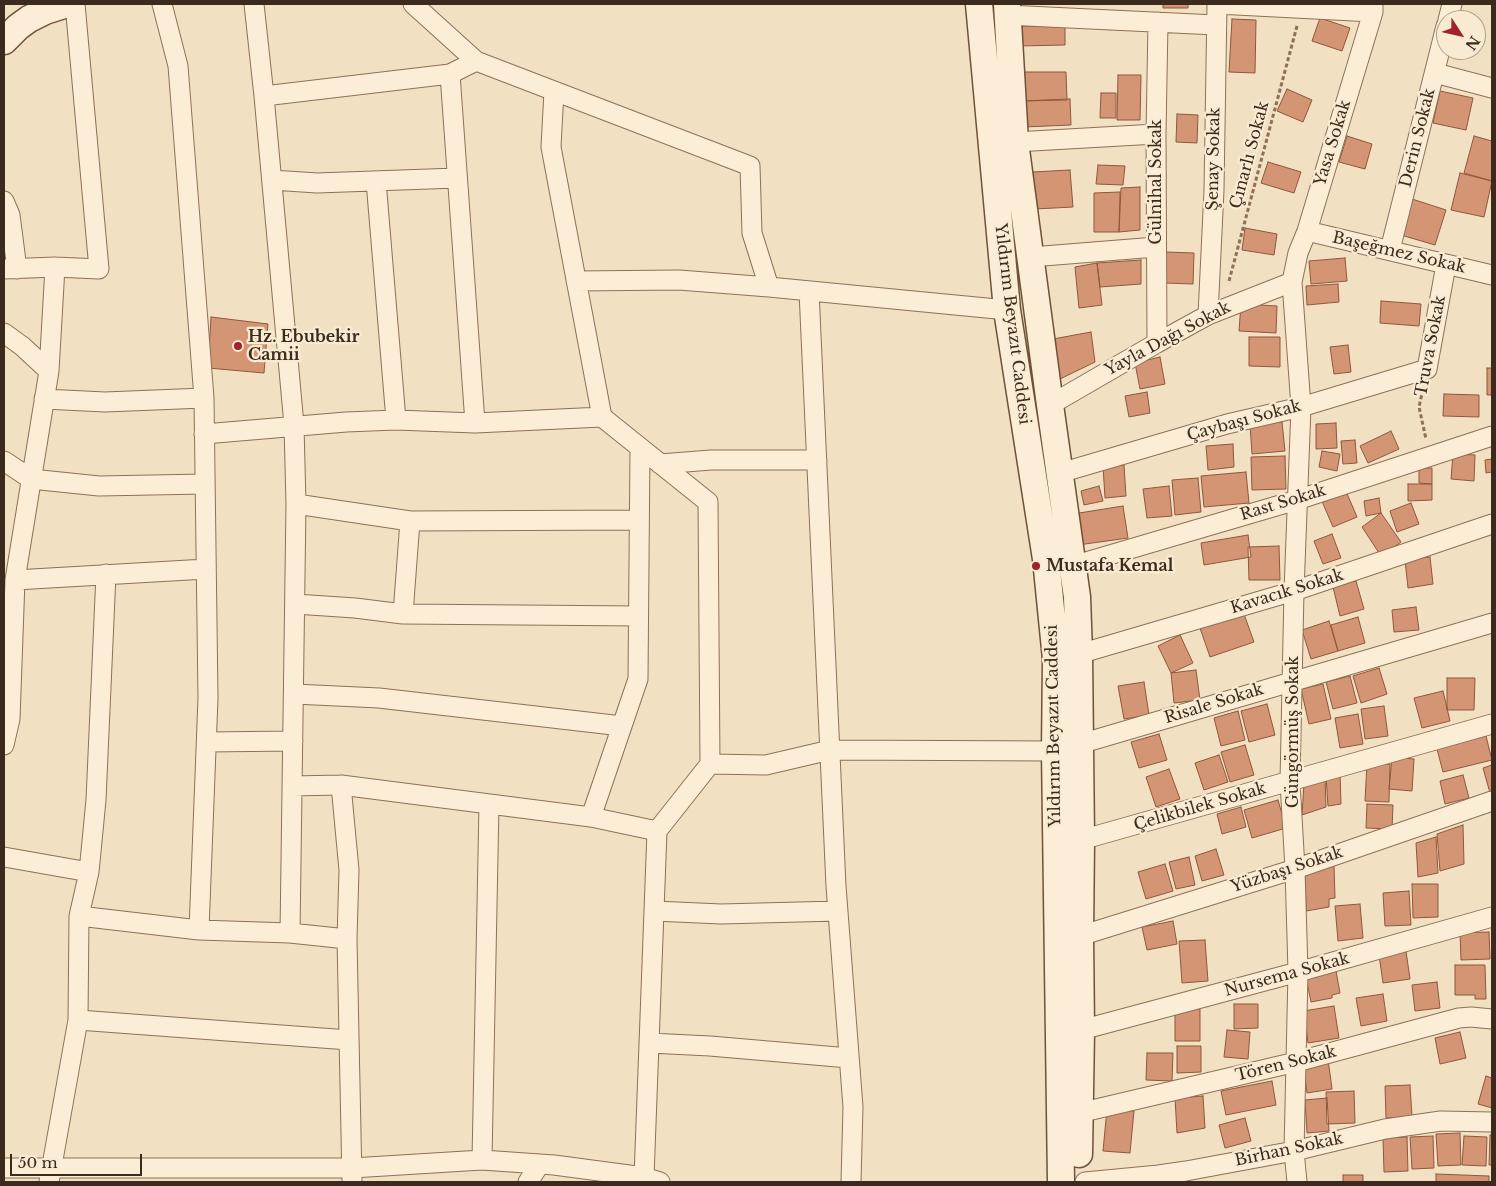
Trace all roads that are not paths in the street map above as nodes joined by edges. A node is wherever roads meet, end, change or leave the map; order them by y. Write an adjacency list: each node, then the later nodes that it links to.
1 (67, 4): 12 (main road)
2 (75, 4): 31 (street)
3 (162, 4): 44 (street)
4 (254, 4): 19 (street)
5 (413, 4): 14 (street)
6 (979, 4): 38 (main road, Yıldırım Beyazıt Caddesi)
7 (1217, 4): 8 (street); 11 (street, Şenay Sokak)
8 (1373, 8): 26 (street, Yasa Sokak)
9 (1006, 10): 10 (street); 21 (main road)
10 (1158, 22): 11 (street); 20 (street, Gülnihal Sokak)
11 (1216, 25): 39 (street, Şenay Sokak)
12 (4, 41)
13 (1438, 60): 15 (street, Derin Sokak)
14 (476, 61): 16 (street); 18 (street)
15 (1435, 73): 17 (street); 28 (street, Derin Sokak)
16 (450, 74): 19 (street); 22 (street)
17 (1492, 88)
18 (554, 91): 34 (street); 36 (street)
19 (264, 96): 23 (street)
20 (1156, 134): 21 (street); 27 (street, Gülnihal Sokak)
21 (1015, 142): 29 (main road)
22 (457, 178): 24 (street); 50 (street)
23 (272, 180): 24 (street); 51 (street)
24 (376, 181): 49 (street)
25 (4, 200): 32 (street)
26 (1307, 231): 28 (street, Başeğmez Sokak); 35 (street, Yasa Sokak)
27 (1156, 247): 29 (street); 41 (street, Gülnihal Sokak)
28 (1390, 250): 30 (street, Başeğmez Sokak)
29 (1031, 257): 46 (main road)
30 (1446, 264): 33 (street, Başeğmez Sokak); 42 (street, Truva Sokak)
31 (55, 267): 32 (street); 43 (street)
32 (10, 269)
33 (1492, 274)
34 (576, 281): 36 (street); 48 (street)
35 (1292, 282): 39 (street, Yayla Dağı Sokak); 47 (street, Güngörmüş Sokak)
36 (769, 287): 37 (street)
37 (808, 291): 38 (street); 55 (street)
38 (1007, 310): 87 (main road, Yıldırım Beyazıt Caddesi)
39 (1214, 312): 41 (street, Yayla Dağı Sokak)
40 (4, 333): 43 (street)
41 (1157, 342): 46 (street, Yayla Dağı Sokak)
42 (1427, 369): 47 (street, Çaybaşı Sokak)
43 (49, 371): 45 (street)
44 (204, 398): 45 (street); 52 (street)
45 (44, 399): 59 (street)
46 (1050, 405): 58 (main road)
47 (1301, 406): 58 (street, Çaybaşı Sokak); 61 (street, Güngörmüş Sokak)
48 (602, 417): 50 (street); 54 (street)
49 (396, 420): 50 (street); 51 (street)
50 (474, 423)
51 (294, 425): 52 (street); 62 (street)
52 (204, 434): 60 (street)
53 (1492, 436): 61 (street, Rast Sokak)
54 (640, 448): 57 (street); 63 (street)
55 (816, 460): 57 (street); 86 (street)
56 (4, 461): 59 (street)
57 (660, 464): 88 (street)
58 (1060, 473): 66 (main road)
59 (31, 479): 60 (street); 69 (street)
60 (205, 484): 67 (street)
61 (1297, 500): 66 (street, Rast Sokak); 70 (street, Güngörmüş Sokak)
62 (296, 504): 64 (street); 71 (street)
63 (639, 520): 64 (street); 74 (street)
64 (410, 521): 72 (street)
65 (1492, 524): 70 (street, Kavacık Sokak)
66 (1072, 566): 76 (main road)
67 (206, 569): 68 (street); 83 (street)
68 (106, 574): 69 (street); 99 (street)
69 (15, 580): 73 (street)
70 (1294, 591): 76 (street, Kavacık Sokak); 77 (street, Güngörmüş Sokak)
71 (295, 604): 72 (street); 78 (street)
72 (403, 614): 74 (street)
73 (9, 615): 79 (street)
74 (638, 616): 81 (street)
75 (1492, 623): 77 (street, Risale Sokak)
76 (1079, 654): 84 (main road)
77 (1292, 681): 84 (street, Risale Sokak); 89 (street, Güngörmüş Sokak)
78 (294, 694): 81 (street); 82 (street)
79 (7, 718): 85 (street)
80 (1492, 724): 89 (street, Çelikbilek Sokak)
81 (622, 726): 94 (street)
82 (293, 741): 83 (street); 91 (street)
83 (206, 742): 104 (street)
84 (1080, 744): 96 (main road)
85 (4, 745)
86 (830, 750): 87 (street); 88 (street); 101 (street)
87 (1055, 751): 129 (main road, Yıldırım Beyazıt Caddesi)
88 (710, 764): 95 (street)
89 (1290, 782): 96 (street, Çelikbilek Sokak); 98 (street, Güngörmüş Sokak)
90 (341, 785): 91 (street); 93 (street); 107 (street)
91 (292, 786): 105 (street)
92 (1492, 801): 98 (street, Yüzbaşı Sokak)
93 (489, 804): 94 (street); 119 (street)
94 (592, 817): 95 (street)
95 (657, 831): 100 (street)
96 (1082, 840): 106 (main road)
97 (4, 857): 99 (street)
98 (1295, 869): 106 (street, Yüzbaşı Sokak); 108 (street, Güngörmüş Sokak)
99 (89, 872): 102 (street)
100 (654, 911): 101 (street); 113 (street)
101 (838, 911): 114 (street)
102 (79, 916): 104 (street); 110 (street)
103 (1492, 917): 108 (street, Nursema Sokak)
104 (199, 930): 105 (street)
105 (290, 932): 107 (street)
106 (1080, 936): 111 (main road)
107 (346, 939): 112 (street)
108 (1298, 972): 111 (street, Nursema Sokak); 115 (street, Güngörmüş Sokak)
109 (1492, 1019): 115 (street, Tören Sokak)
110 (78, 1020): 112 (street); 122 (street)
111 (1081, 1030): 116 (main road)
112 (349, 1040): 125 (street)
113 (649, 1043): 114 (street); 126 (street)
114 (849, 1058): 128 (street)
115 (1296, 1062): 116 (street, Tören Sokak); 118 (street, Güngörmüş Sokak)
116 (1079, 1112): 130 (main road)
117 (1492, 1122): 118 (street, Birhan Sokak)
118 (1294, 1151): 131 (street, Birhan Sokak); 132 (street, Güngörmüş Sokak)
119 (482, 1160): 120 (street); 125 (street)
120 (540, 1164): 126 (street); 127 (street)
121 (4, 1168): 122 (street)
122 (50, 1175): 123 (street)
123 (155, 1175): 124 (street)
124 (258, 1175): 125 (street)
125 (352, 1175)
126 (652, 1180)
127 (528, 1182)
128 (851, 1182)
129 (1061, 1182)
130 (1078, 1182)
131 (1085, 1182)
132 (1297, 1182)

